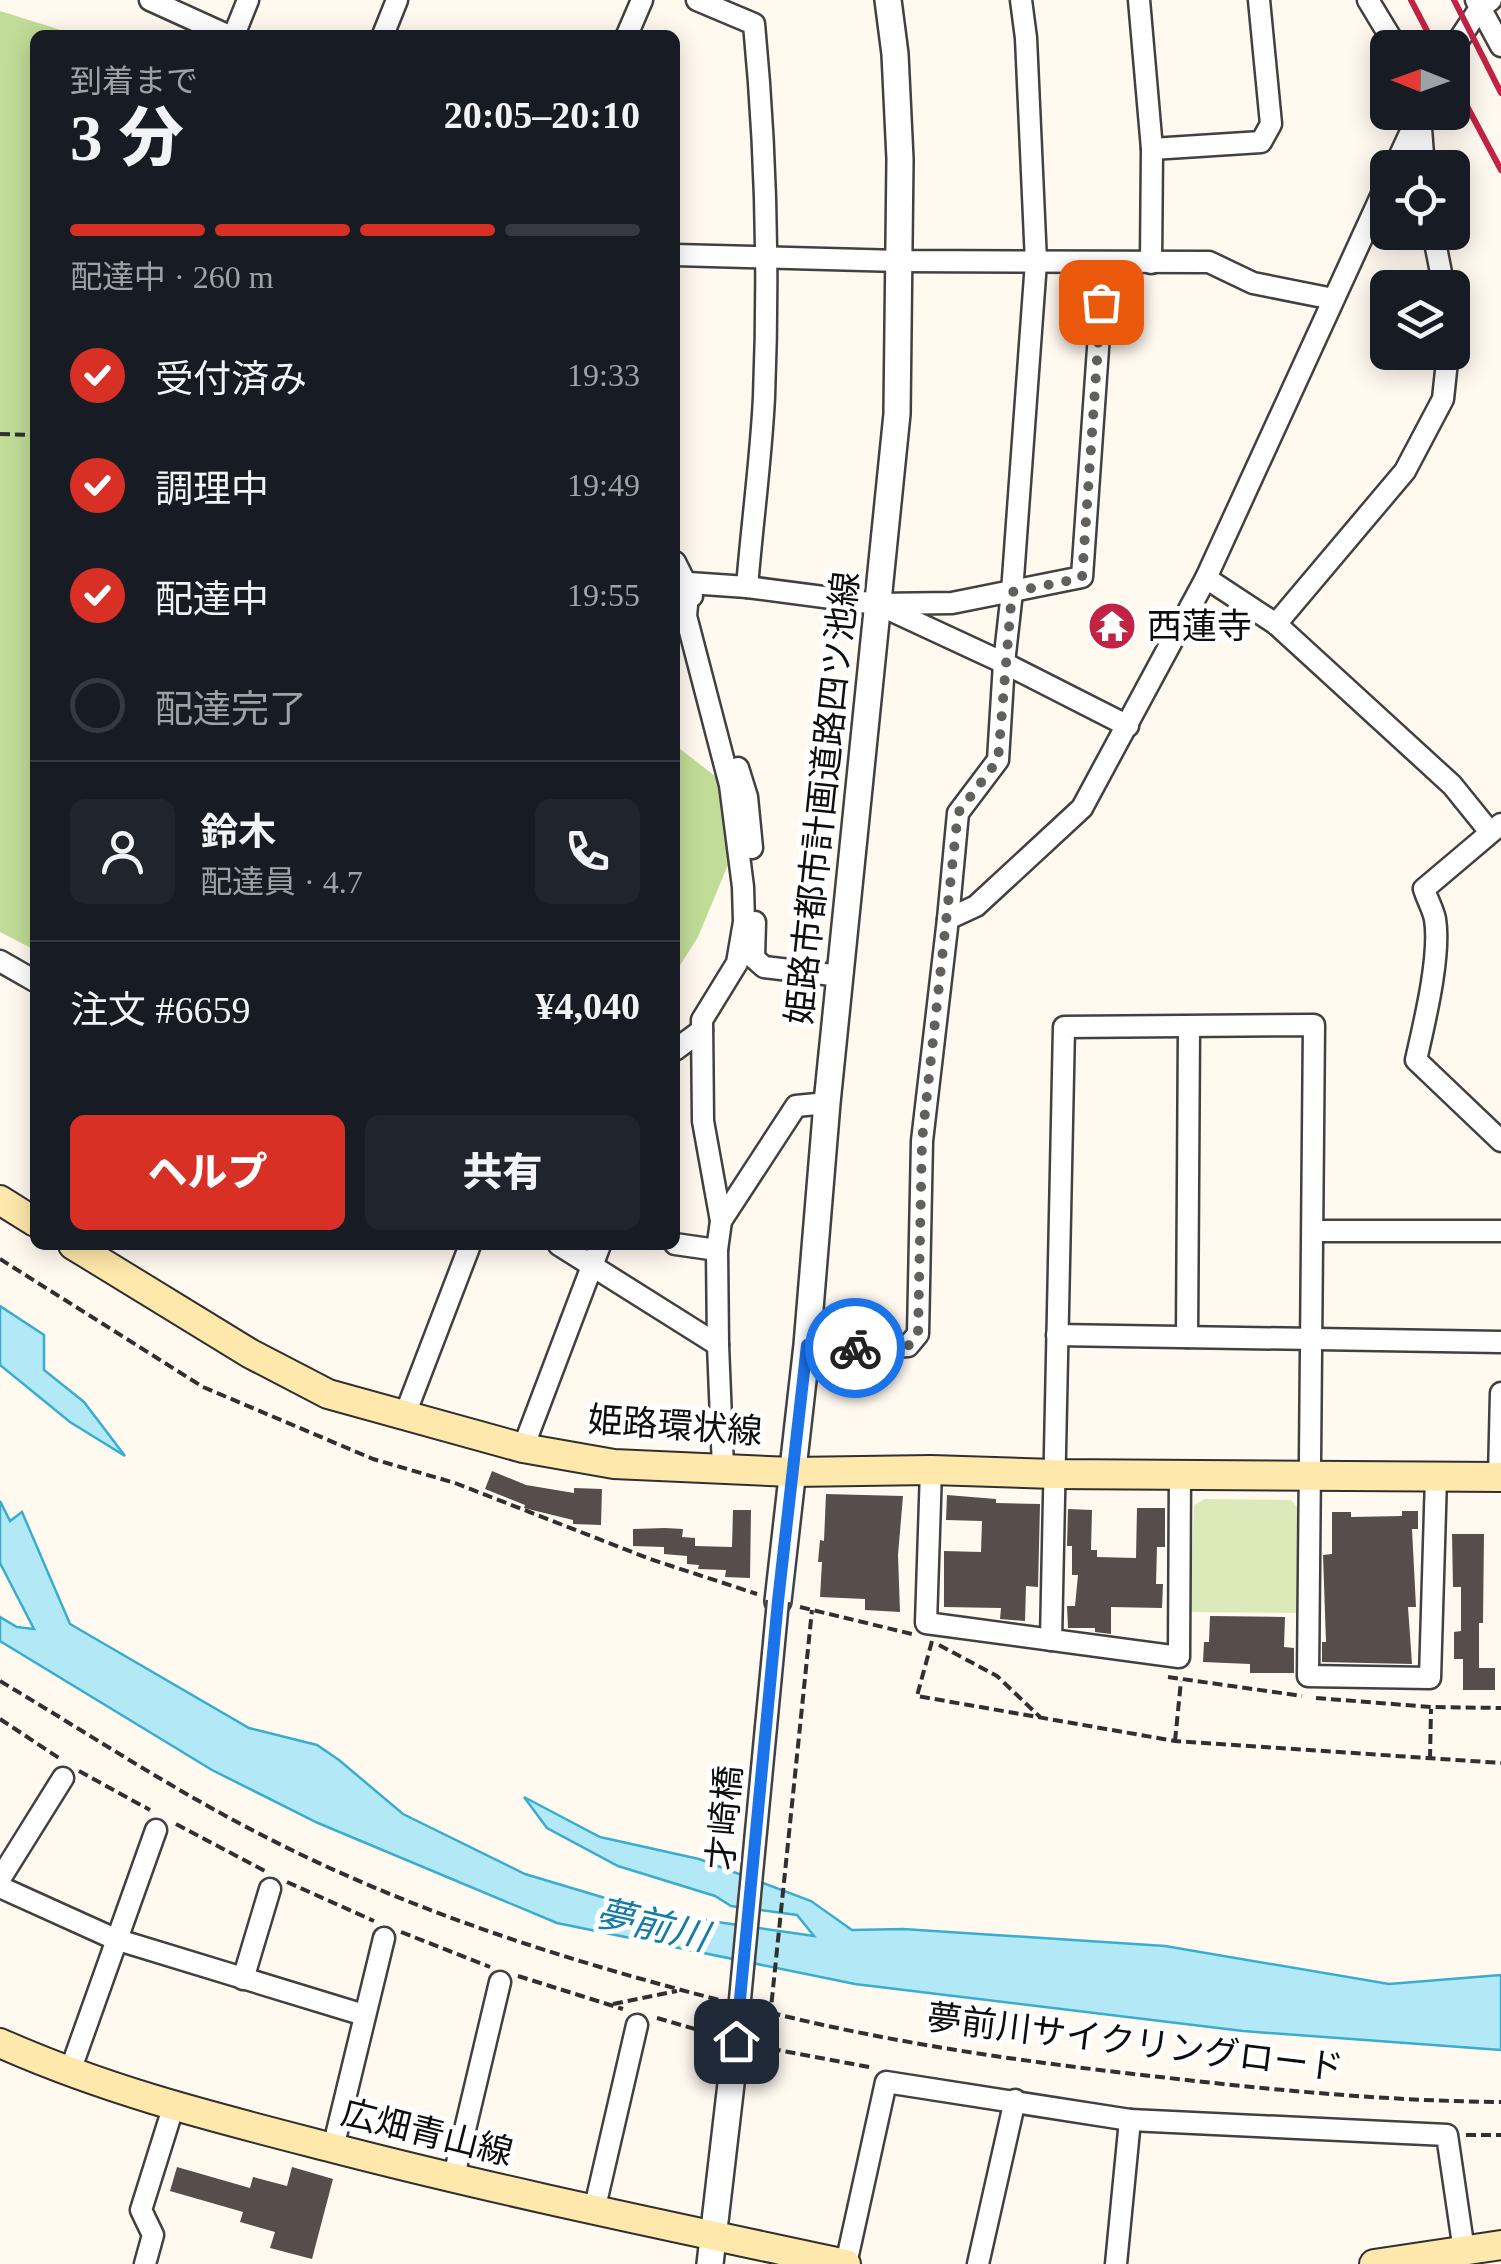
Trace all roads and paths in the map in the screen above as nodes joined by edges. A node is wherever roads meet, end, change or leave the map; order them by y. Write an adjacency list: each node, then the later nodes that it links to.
1 (150, 0): 12 (street)
2 (248, 0): 13 (street)
3 (397, 0): 14 (street)
4 (642, 0): 15 (street)
5 (697, 0): 22 (street)
6 (888, 0): 23 (street, 姫路市都市計画道路四ツ池線)
7 (1021, 0): 24 (street)
8 (1139, 0): 19 (street)
9 (1259, 0): 19 (street)
10 (1368, 0): 16 (street)
11 (1482, 3): 17 (street); 18 (street)
12 (219, 30)
13 (233, 30)
14 (385, 30)
15 (628, 30)
16 (1386, 30)
17 (1465, 30)
18 (1501, 46)
19 (1152, 149): 26 (street)
20 (1370, 219): 27 (street)
21 (680, 255): 22 (street)
22 (767, 259): 23 (street); 34 (street)
23 (900, 261): 24 (street); 36 (street, 姫路市都市計画道路四ツ池線)
24 (1036, 262): 25 (street); 35 (street)
25 (1104, 263): 26 (street); 35 (street)
26 (1151, 263): 27 (street)
27 (1332, 299): 32 (street)
28 (1446, 370): 37 (street)
29 (0, 434): 30 (path)
30 (30, 435)
31 (680, 570): 33 (street)
32 (1206, 578): 37 (street); 39 (street)
33 (689, 583): 34 (street); 43 (street); 46 (street)
34 (747, 587): 36 (street)
35 (1012, 592): 36 (street); 38 (street)
36 (877, 604): 38 (street); 43 (street, 姫路市都市計画道路四ツ池線)
37 (1276, 624): 40 (street)
38 (1004, 663): 39 (street); 41 (street)
39 (1128, 726): 41 (street)
40 (1495, 828): 49 (street)
41 (948, 919): 68 (street)
42 (0, 961): 44 (street)
43 (841, 976): 48 (street, 姫路市都市計画道路四ツ池線)
44 (30, 978)
45 (1189, 1027): 53 (street); 63 (street); 64 (street)
46 (702, 1030): 47 (street); 52 (street)
47 (680, 1046)
48 (827, 1102): 52 (street); 68 (street, 姫路市都市計画道路四ツ池線)
49 (1501, 1141)
50 (0, 1200): 51 (main road)
51 (30, 1219)
52 (721, 1221): 60 (street)
53 (1314, 1231): 54 (street); 65 (street)
54 (1501, 1232)
55 (680, 1245): 60 (street)
56 (81, 1250): 70 (main road, 姫路環状線)
57 (468, 1250): 70 (street)
58 (566, 1250): 62 (street)
59 (598, 1250): 62 (street)
60 (718, 1250): 67 (street)
61 (0, 1259): 80 (path)
62 (592, 1267): 67 (street); 71 (street)
63 (1057, 1335): 64 (street); 76 (street)
64 (1187, 1337): 65 (street)
65 (1312, 1339): 66 (street); 77 (street)
66 (1501, 1342)
67 (718, 1345): 72 (street)
68 (807, 1345): 74 (street, 姫路市都市計画道路四ツ池線)
69 (1501, 1393): 79 (street)
70 (404, 1417): 71 (main road, 姫路環状線)
71 (523, 1448): 72 (main road, 姫路環状線)
72 (723, 1468): 74 (main road, 姫路環状線)
73 (930, 1470): 74 (main road, 姫路環状線); 76 (main road, 姫路環状線); 84 (street)
74 (792, 1472): 80 (street, 姫路市都市計画道路四ツ池線)
75 (1180, 1473): 76 (main road, 姫路環状線); 77 (main road, 姫路環状線); 84 (street)
76 (1054, 1474): 84 (street)
77 (1310, 1475): 78 (main road, 姫路環状線); 78 (street)
78 (1436, 1477): 79 (main road, 姫路環状線)
79 (1500, 1477)
80 (778, 1601): 81 (path); 113 (street, 才崎橋, bridge)
81 (812, 1610): 82 (path); 112 (path, bridge)
82 (917, 1635)
83 (933, 1638): 85 (path); 92 (path); 92 (path)
84 (1051, 1640)
85 (951, 1642)
86 (1161, 1676): 87 (path)
87 (1181, 1679): 89 (path); 93 (path)
88 (0, 1680): 105 (path)
89 (1432, 1707): 90 (path); 94 (path)
90 (1501, 1708)
91 (0, 1720): 107 (path)
92 (1043, 1720): 93 (path)
93 (1174, 1741): 94 (path)
94 (1430, 1760): 95 (path)
95 (1501, 1762)
96 (62, 1778): 98 (street)
97 (156, 1830): 102 (street)
98 (0, 1879)
99 (0, 1887): 102 (street)
100 (270, 1889): 103 (street)
101 (384, 1938): 109 (street)
102 (115, 1939): 103 (street); 114 (street)
103 (243, 1979): 109 (street)
104 (500, 1982): 123 (street)
105 (682, 1990): 106 (path); 107 (path)
106 (734, 2004)
107 (608, 2005): 110 (path)
108 (752, 2008): 117 (path, 夢前川サイクリングロード)
109 (364, 2015): 122 (street)
110 (640, 2018): 113 (path); 124 (street)
111 (0, 2043): 114 (main road, 広畑青山線)
112 (768, 2048): 113 (path); 115 (path)
113 (735, 2050): 126 (street)
114 (69, 2074): 118 (main road, 広畑青山線)
115 (886, 2082): 116 (street); 129 (street)
116 (1016, 2100): 119 (street); 130 (street)
117 (1501, 2102)
118 (173, 2108): 122 (main road, 広畑青山線); 128 (street)
119 (1130, 2120): 120 (street); 131 (street)
120 (1447, 2134): 121 (path); 127 (street)
121 (1501, 2135)
122 (333, 2148): 123 (main road, 広畑青山線)
123 (453, 2180): 124 (main road, 広畑青山線)
124 (594, 2211): 126 (main road, 広畑青山線)
125 (1501, 2245): 127 (main road)
126 (712, 2250): 129 (main road, 広畑青山線)
127 (1464, 2251): 132 (main road)
128 (145, 2264)
129 (846, 2264)
130 (978, 2264)
131 (1116, 2264)
132 (1374, 2264)

